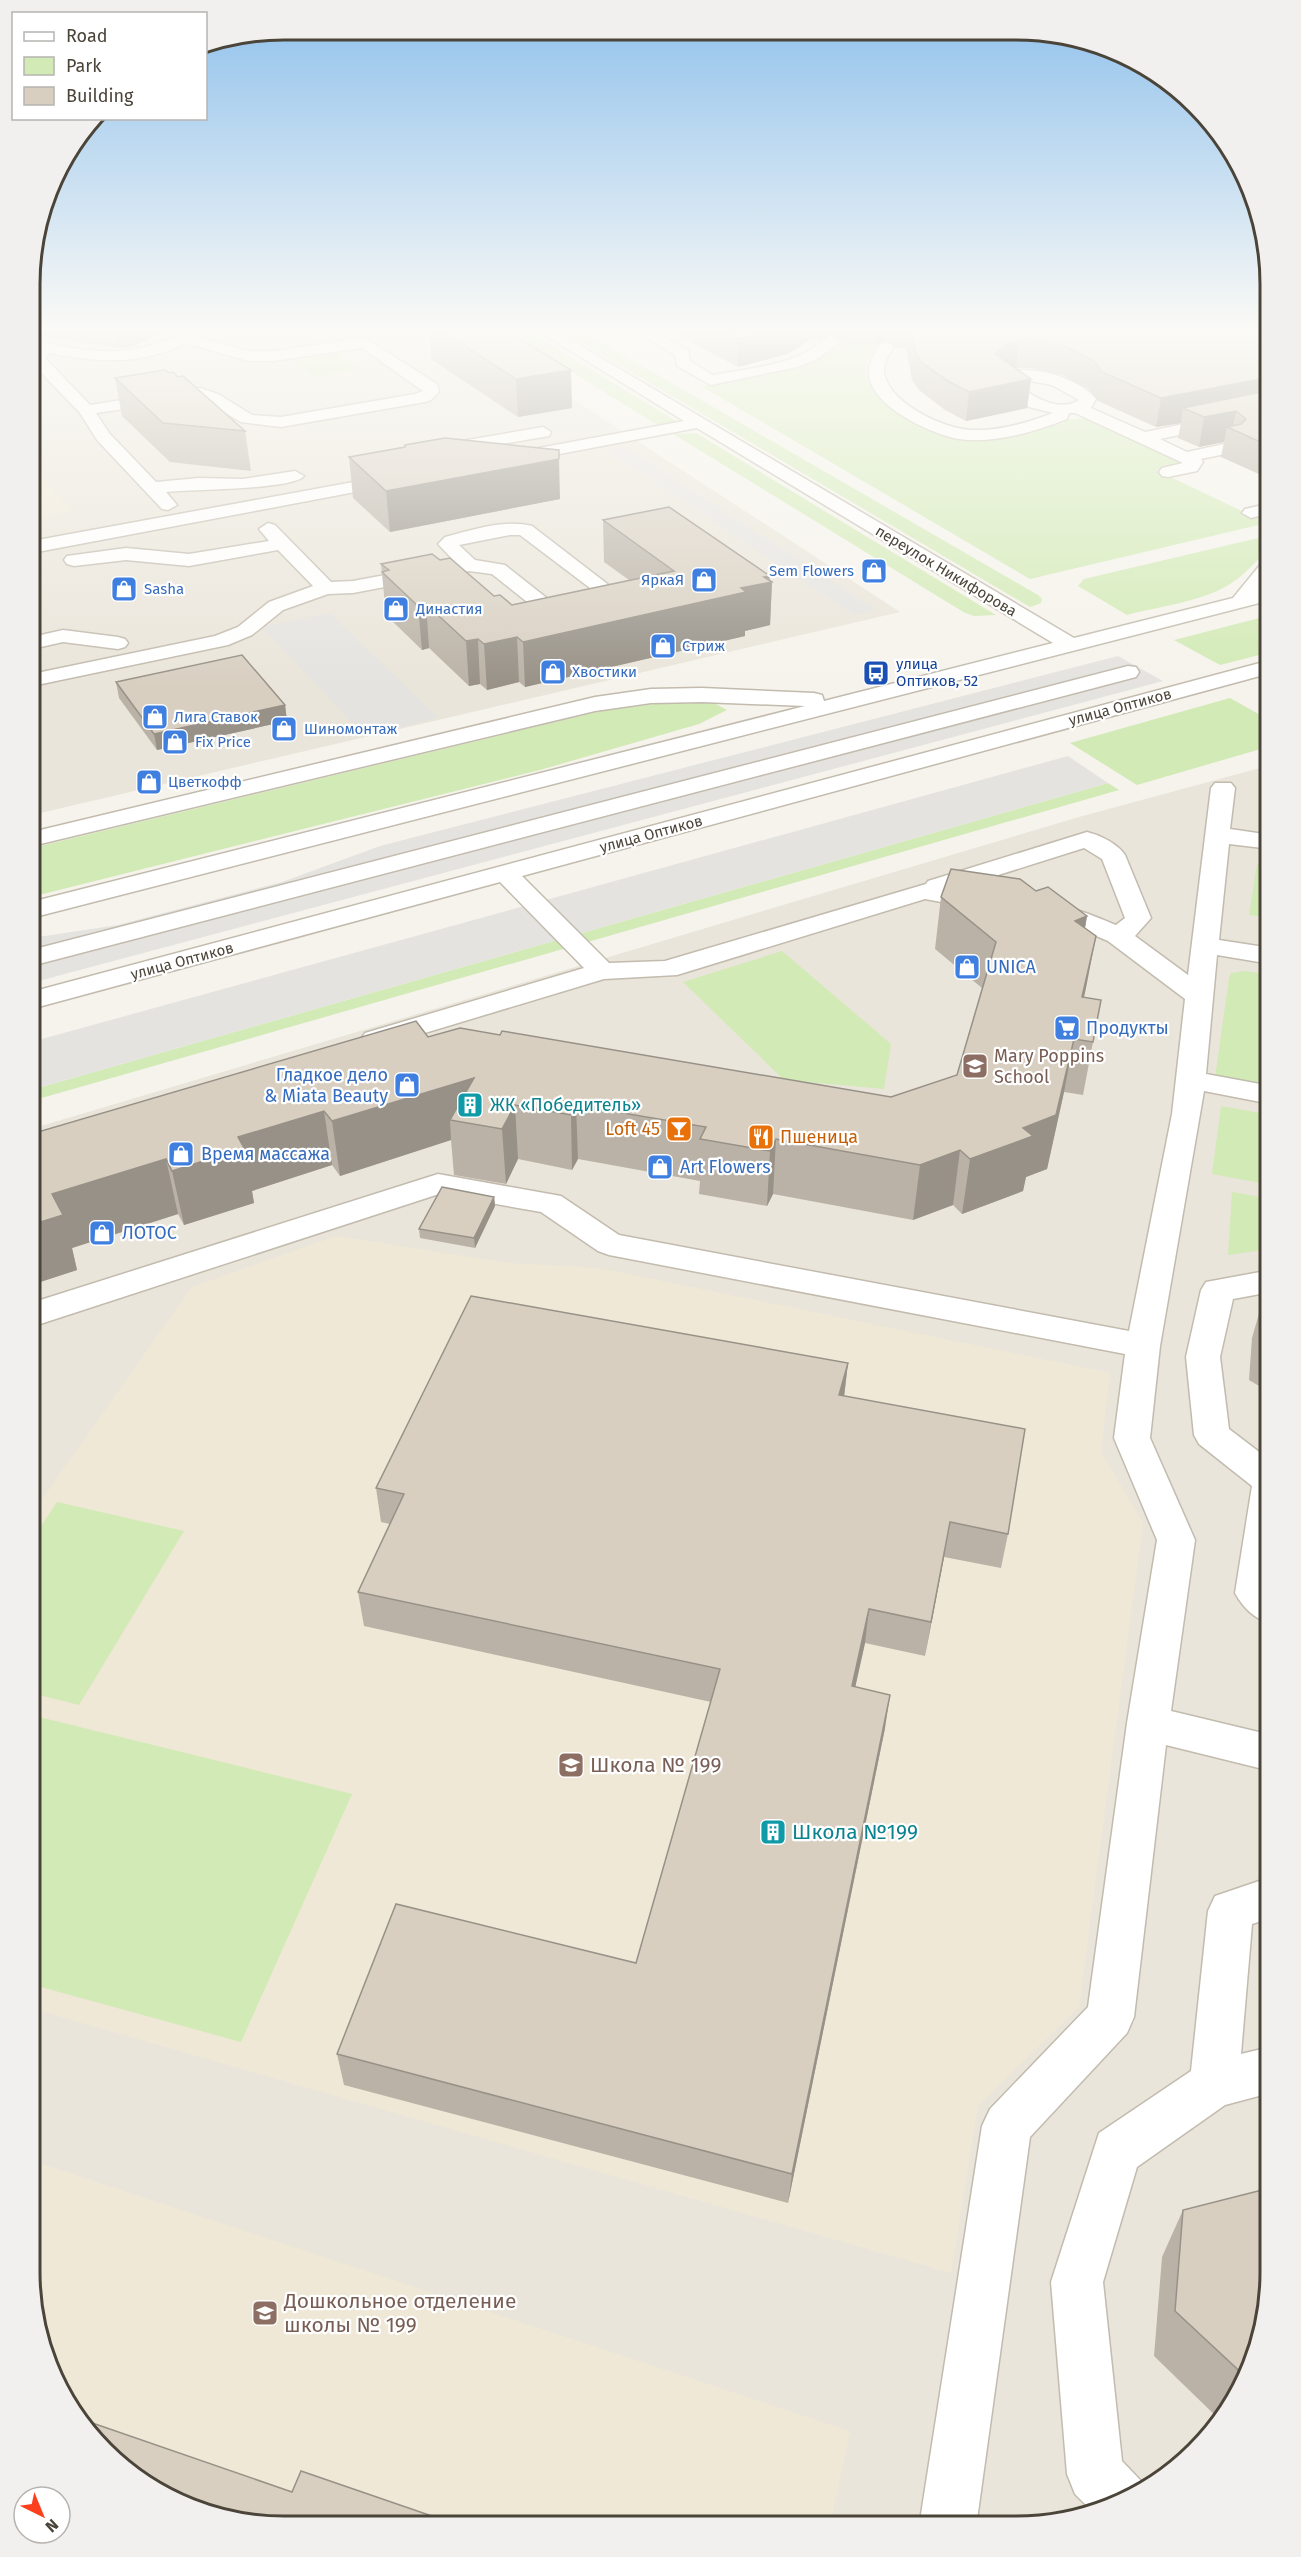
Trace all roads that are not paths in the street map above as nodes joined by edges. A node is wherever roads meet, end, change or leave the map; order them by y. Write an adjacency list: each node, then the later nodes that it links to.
1 (116, 449): 13 (street)
2 (440, 449): 7 (street)
3 (559, 449): 9 (street)
4 (743, 449): 30 (street, переулок Никифорова)
5 (1170, 449): 8 (street)
6 (1222, 449): 8 (street)
7 (425, 452)
8 (1186, 457): 10 (street)
9 (498, 460)
10 (1168, 472)
11 (309, 473): 13 (street)
12 (418, 475): 14 (street)
13 (152, 488): 17 (street)
14 (247, 507): 17 (street); 18 (street)
15 (1261, 510): 16 (street)
16 (1251, 513)
17 (181, 519): 19 (street)
18 (283, 544): 20 (street); 23 (street)
19 (40, 545)
20 (55, 564)
21 (469, 565): 21 (street); 23 (street)
22 (1261, 576): 25 (street)
23 (326, 588): 26 (street)
24 (1261, 597): 25 (street)
25 (1240, 602): 30 (street)
26 (276, 606): 27 (street); 33 (street)
27 (293, 620)
28 (40, 640): 29 (street)
29 (118, 643)
30 (1071, 645): 34 (street)
31 (1261, 669): 40 (street, улица Оптиков)
32 (1128, 672): 43 (street)
33 (40, 678)
34 (849, 702): 37 (street); 39 (street)
35 (1223, 788): 36 (street)
36 (1216, 835): 38 (street); 45 (street)
37 (40, 837)
38 (1261, 841)
39 (187, 871): 42 (street); 43 (street)
40 (505, 873): 48 (street); 50 (street, улица Оптиков)
41 (924, 891): 44 (street); 44 (street); 48 (street)
42 (40, 908)
43 (217, 910): 47 (street)
44 (1117, 935): 49 (street)
45 (1203, 945): 46 (street); 49 (street)
46 (1261, 954)
47 (40, 956)
48 (602, 971): 51 (street)
49 (1199, 996): 52 (street)
50 (40, 999)
51 (351, 1046)
52 (1192, 1080): 53 (street); 56 (street)
53 (1261, 1093)
54 (1261, 1283): 57 (street)
55 (40, 1313): 56 (street)
56 (1143, 1346): 60 (street)
57 (1261, 1474)
58 (1261, 1551): 59 (street)
59 (1261, 1599)
60 (1148, 1723): 61 (street); 66 (street)
61 (1261, 1751)
62 (1261, 1900): 64 (street)
63 (1261, 2072): 64 (street)
64 (1214, 2084): 65 (street)
65 (1115, 2495)
66 (949, 2516)

